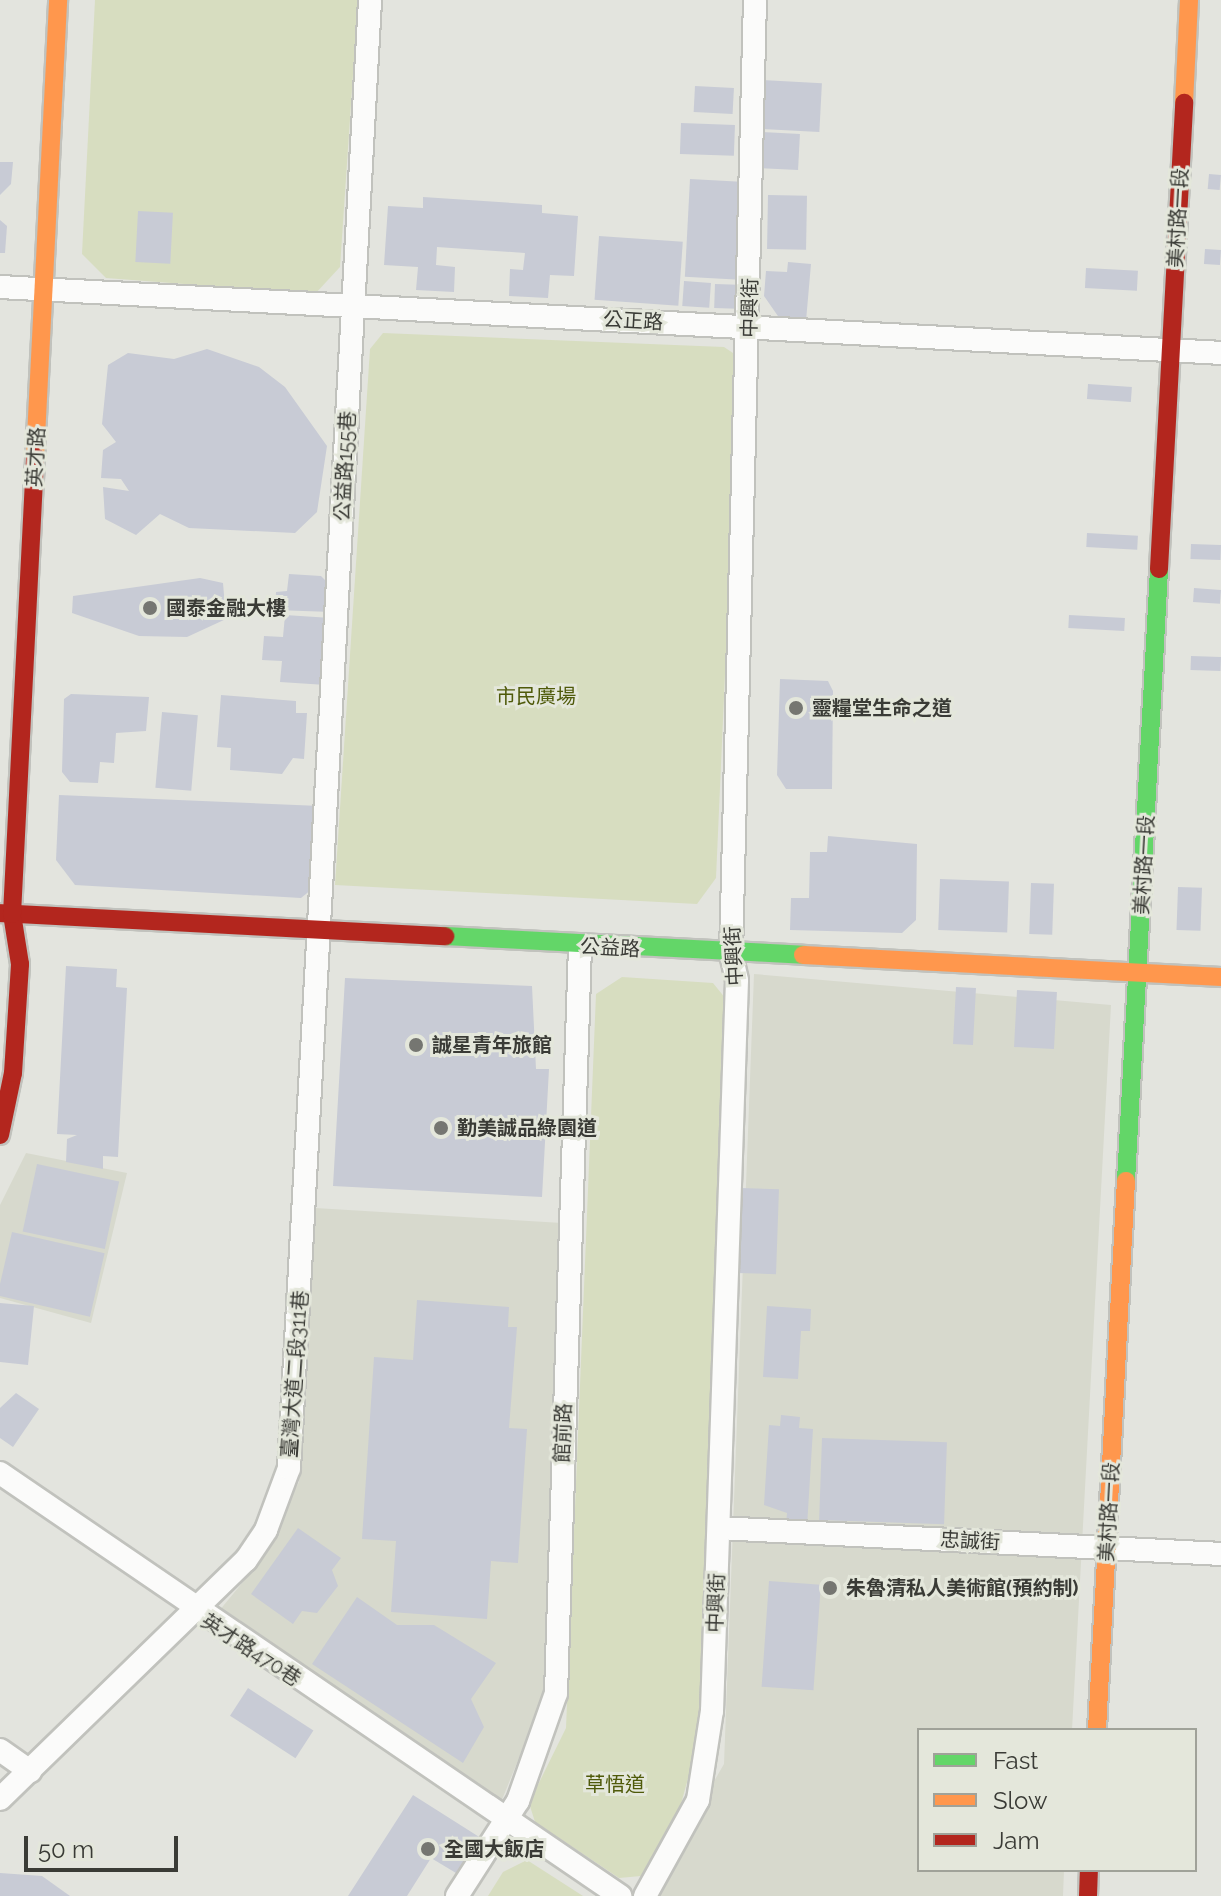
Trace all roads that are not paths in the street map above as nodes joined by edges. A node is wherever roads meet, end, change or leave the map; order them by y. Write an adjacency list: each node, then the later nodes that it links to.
1 (58, 0): 6 (main road, 英才路)
2 (370, 0): 7 (street, 公益路155巷)
3 (755, 0): 8 (street, 中興街)
4 (1189, 0): 9 (main road, 美村路一段)
5 (0, 287): 6 (street, 公正路)
6 (45, 290): 7 (street, 公正路); 11 (main road, 英才路)
7 (354, 306): 8 (street, 公正路); 12 (street, 公益路155巷)
8 (750, 327): 9 (street, 公正路); 15 (street, 中興街)
9 (1171, 350): 10 (street, 公正路); 16 (main road, 美村路一段)
10 (1221, 353)
11 (6, 913): 12 (main road, 公益路); 13 (main road, 英才路); 18 (main road, 英才路)
12 (321, 931): 14 (main road, 公益路); 23 (street, 臺灣大道二段311巷)
13 (0, 942)
14 (580, 946): 15 (main road, 公益路); 28 (street, 館前路)
15 (731, 954): 16 (main road, 公益路); 20 (street, 中興街)
16 (1138, 973): 17 (main road, 公益路); 21 (main road, 美村路一段)
17 (1221, 977)
18 (0, 1135)
19 (0, 1473): 23 (street, 英才路470巷)
20 (719, 1528): 21 (street, 忠誠街); 32 (street, 中興街)
21 (1107, 1548): 22 (street, 忠誠街); 24 (main road, 美村路一段)
22 (1221, 1554)
23 (197, 1614): 26 (street, 臺灣大道二段311巷); 28 (street, 英才路470巷)
24 (1097, 1728)
25 (0, 1750): 26 (street)
26 (30, 1771): 27 (street, 臺灣大道二段311巷)
27 (0, 1799)
28 (508, 1819): 30 (street, 館前路); 31 (street, 英才路470巷)
29 (1089, 1872): 33 (main road)
30 (457, 1896)
31 (620, 1896)
32 (645, 1896)
33 (1088, 1896)

